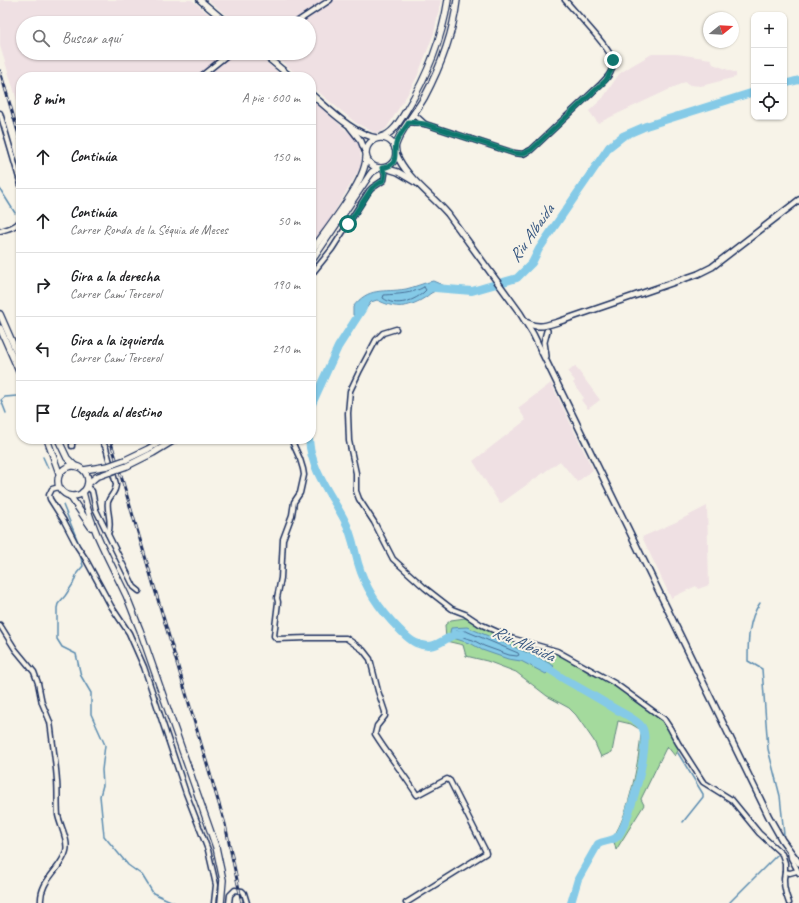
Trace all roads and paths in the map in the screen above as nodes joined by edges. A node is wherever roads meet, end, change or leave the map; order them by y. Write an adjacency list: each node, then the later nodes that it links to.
1 (200, 0): 6 (street)
2 (330, 0): 7 (street)
3 (448, 0): 18 (main road)
4 (457, 0): 14 (main road)
5 (565, 0): 16 (street)
6 (219, 16)
7 (306, 16)
8 (221, 60): 10 (street)
9 (272, 60): 11 (street)
10 (206, 72)
11 (285, 72)
12 (316, 98): 17 (street)
13 (0, 113): 22 (street)
14 (414, 114): 15 (main road); 16 (street)
15 (409, 122): 16 (street); 20 (main road)
16 (425, 124)
17 (348, 125): 18 (street); 19 (street)
18 (379, 138): 19 (main road); 20 (main road)
19 (366, 150): 21 (main road)
20 (396, 150): 23 (main road); 24 (street)
21 (366, 158): 23 (main road); 28 (main road)
22 (16, 167)
23 (382, 168): 24 (street); 29 (main road); 30 (street)
24 (417, 183): 33 (street)
25 (799, 200): 32 (street)
26 (16, 225): 27 (street)
27 (0, 231)
28 (316, 245)
29 (316, 255)
30 (316, 269)
31 (0, 314): 39 (main road)
32 (558, 322): 34 (street); 37 (street)
33 (527, 323): 34 (street); 38 (street)
34 (540, 327): 38 (street)
35 (0, 328): 41 (main road)
36 (396, 329): 61 (street)
37 (547, 331): 38 (street); 40 (street)
38 (533, 334): 40 (street)
39 (16, 351)
40 (548, 364): 60 (street)
41 (16, 365)
42 (48, 444): 52 (main road)
43 (61, 444): 49 (main road)
44 (104, 444): 56 (street)
45 (156, 444): 48 (main road)
46 (168, 444): 48 (main road)
47 (293, 444): 67 (street)
48 (126, 463): 50 (main road, bridge)
49 (74, 465): 51 (main road); 52 (main road)
50 (109, 469): 51 (main road); 54 (main road)
51 (84, 470): 54 (main road)
52 (59, 473): 53 (main road)
53 (59, 487): 55 (main road); 63 (street)
54 (86, 488): 55 (main road); 56 (street); 57 (main road)
55 (70, 496): 57 (main road)
56 (108, 534): 58 (street)
57 (98, 538): 64 (main road)
58 (139, 591)
59 (0, 625): 62 (street)
60 (798, 866): 61 (street)
61 (784, 872): 68 (street)
62 (41, 903)
63 (214, 903)
64 (221, 903)
65 (229, 903): 66 (street)
66 (247, 903)
67 (406, 903)
68 (789, 903)

